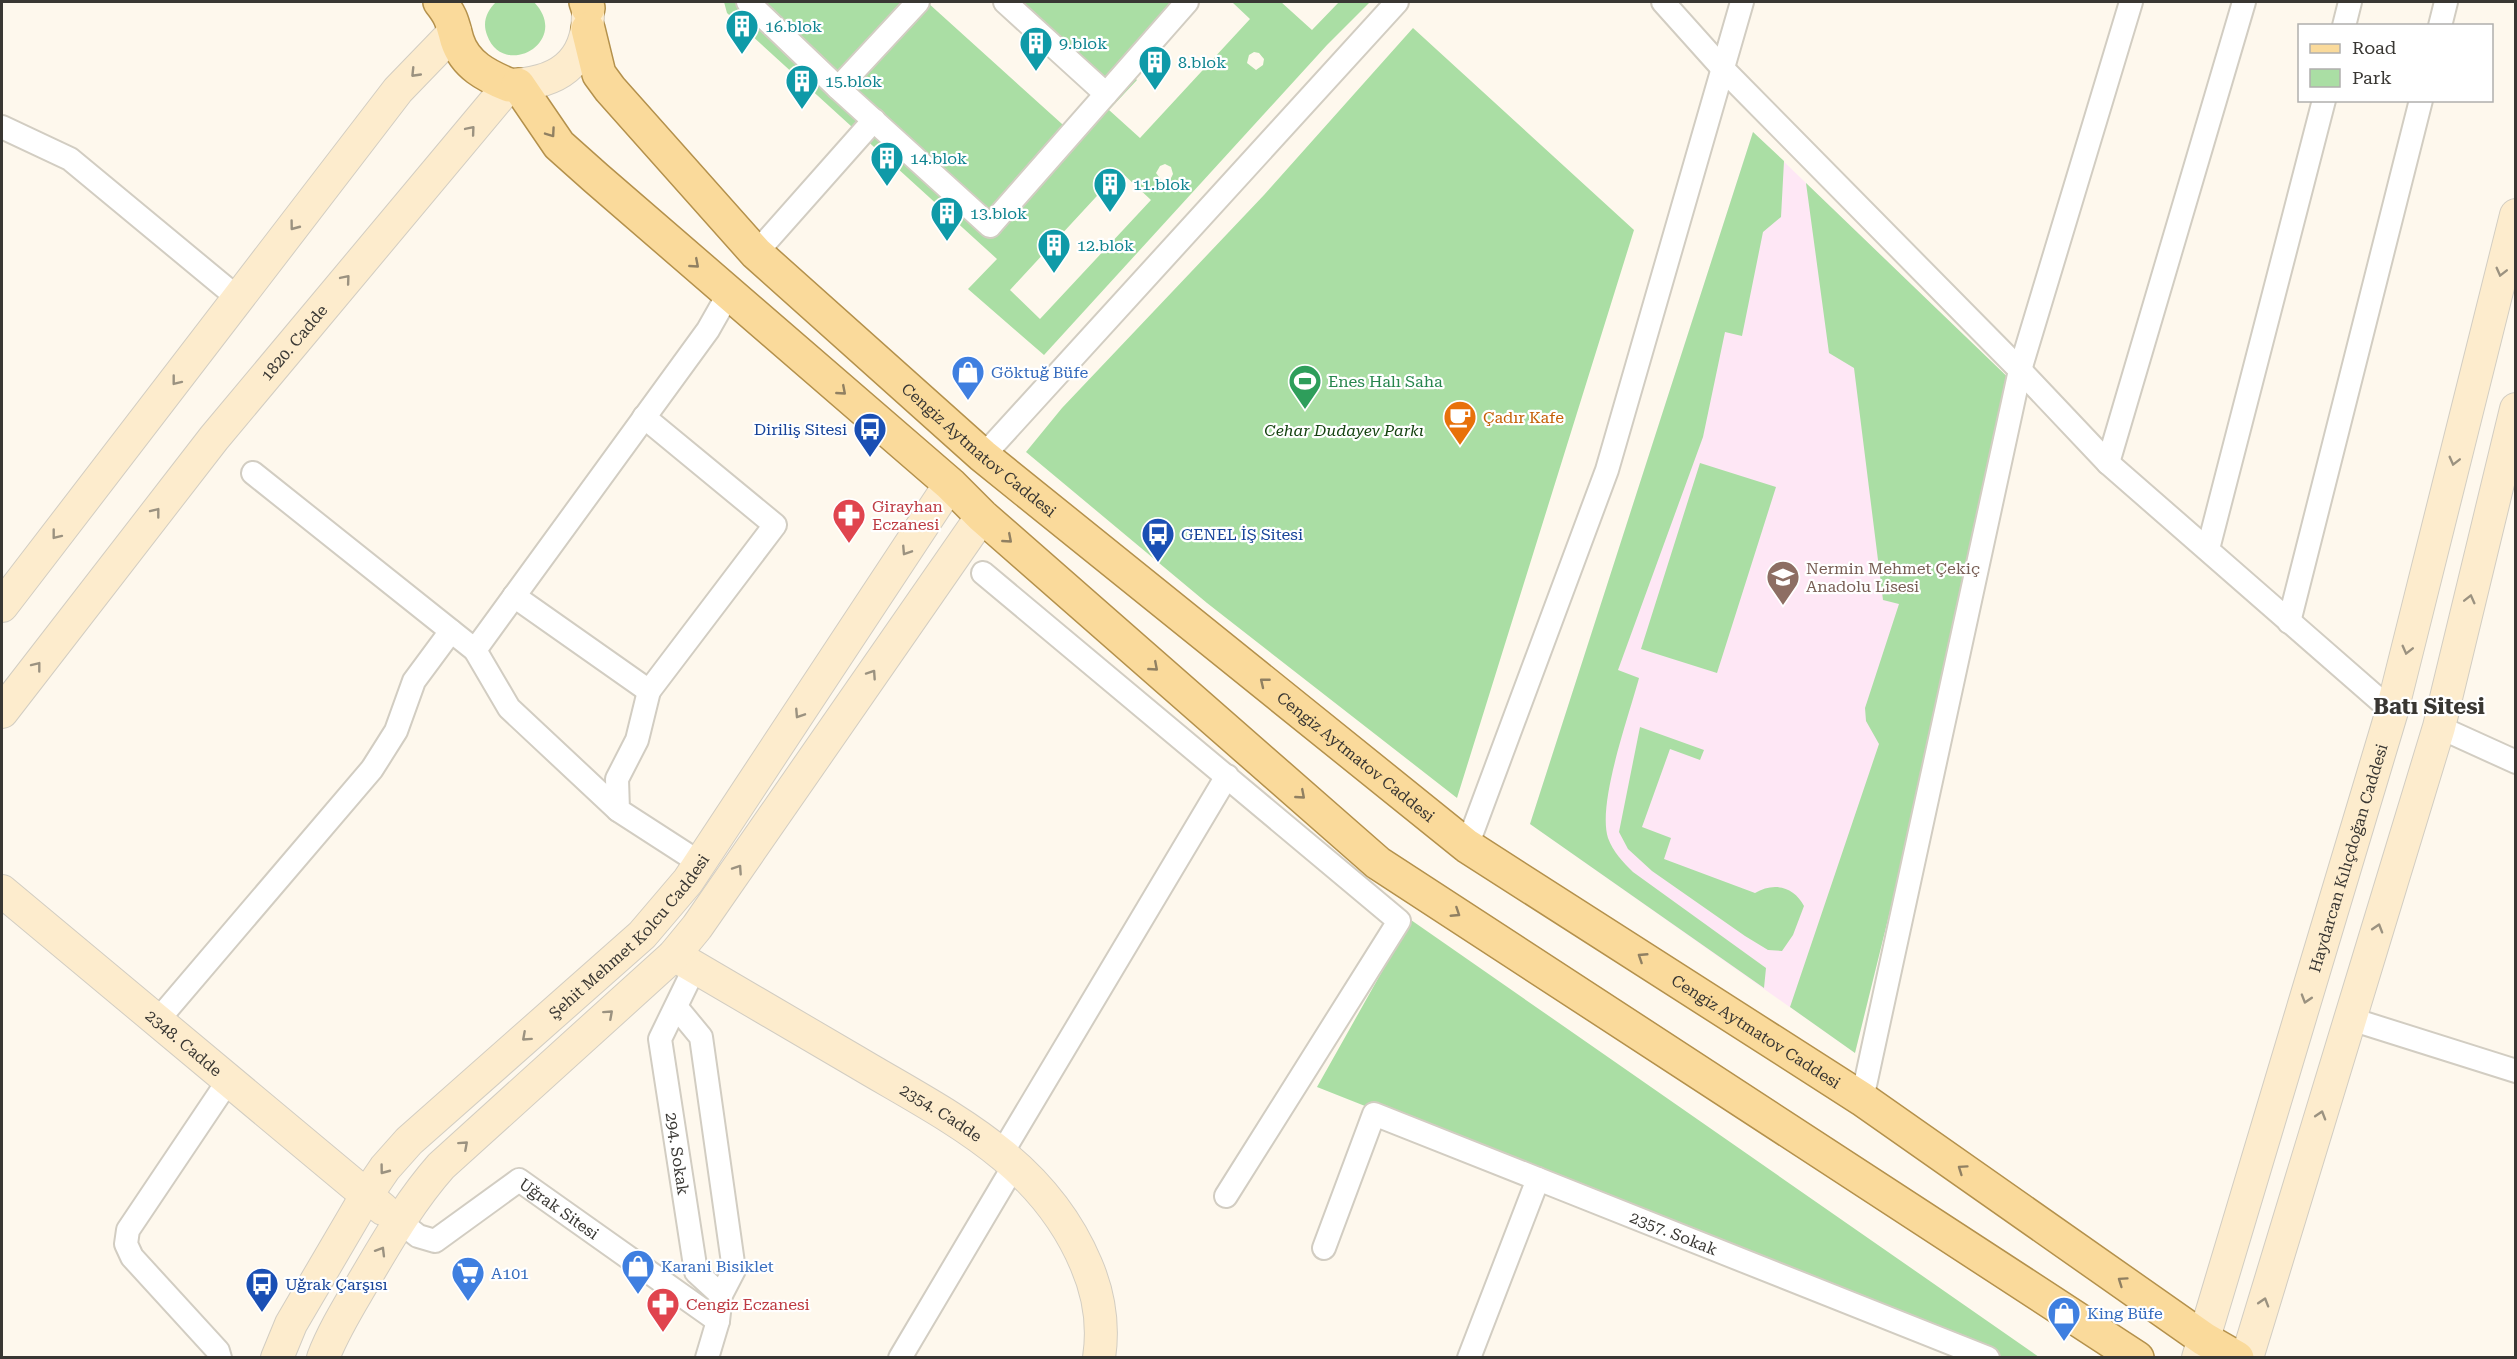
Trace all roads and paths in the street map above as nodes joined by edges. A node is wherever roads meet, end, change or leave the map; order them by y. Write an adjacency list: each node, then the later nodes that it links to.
1 (748, 2): 18 (street)
2 (918, 2): 18 (street)
3 (1005, 2): 19 (street)
4 (1188, 2): 19 (street)
5 (1397, 2): 31 (street)
6 (1663, 2): 16 (street)
7 (1742, 2): 16 (street)
8 (2132, 2): 28 (street)
9 (2244, 2): 32 (street)
10 (2350, 2): 14 (street)
11 (2446, 2): 15 (street)
12 (589, 10): 17 (main road); 25 (main road, Cengiz Aytmatov Caddesi)
13 (451, 13): 17 (main road); 27 (main road, one-way to 27)
14 (2344, 24)
15 (2440, 24)
16 (1724, 70): 28 (street); 52 (street)
17 (513, 85): 26 (main road, one-way to 26); 47 (main road, 1820. Cadde, one-way to 17)
18 (838, 88): 22 (street)
19 (1106, 94): 22 (street)
20 (2323, 102): 36 (street)
21 (2420, 102): 40 (street)
22 (874, 120): 25 (street)
23 (2, 127): 27 (street)
24 (2516, 215): 46 (main road, Haydarcan Kılıçdoğan Caddesi, one-way to 46)
25 (756, 253): 31 (main road, Cengiz Aytmatov Caddesi)
26 (729, 293): 30 (street); 34 (main road, one-way to 34)
27 (239, 298): 39 (main road, one-way to 39)
28 (2020, 370): 32 (street); 61 (street)
29 (2516, 409): 48 (main road, one-way to 29)
30 (644, 417): 38 (street); 45 (street)
31 (982, 456): 52 (main road, Cengiz Aytmatov Caddesi, one-way to 31)
32 (2108, 463): 36 (street)
33 (253, 474): 41 (street)
34 (950, 484): 35 (main road); 53 (main road, Şehit Mehmet Kolcu Caddesi, one-way to 53)
35 (982, 516): 42 (main road, one-way to 42); 55 (main road, one-way to 35)
36 (2208, 549): 40 (street)
37 (983, 573): 44 (street)
38 (514, 596): 43 (street); 45 (street)
39 (2, 606)
40 (2289, 622): 46 (street)
41 (451, 631): 43 (street); 58 (street)
42 (1122, 639): 44 (street); 79 (main road, one-way to 79)
43 (475, 650): 51 (street)
44 (1096, 667): 50 (street)
45 (649, 691): 51 (street)
46 (2392, 711): 48 (main road); 70 (main road, Haydarcan Kılıçdoğan Caddesi, one-way to 70)
47 (2, 712)
48 (2439, 727): 49 (street); 57 (main road, one-way to 48)
49 (2516, 762)
50 (1227, 776): 62 (street); 65 (street)
51 (618, 810): 53 (street)
52 (1467, 846): 61 (main road, Cengiz Aytmatov Caddesi, one-way to 52)
53 (700, 863): 64 (main road, Şehit Mehmet Kolcu Caddesi, one-way to 64)
54 (2, 891): 58 (main road, 2348. Cadde)
55 (685, 961): 56 (street, 294. Sokak); 62 (main road, 2354. Cadde); 66 (main road, one-way to 55)
56 (677, 1008): 68 (street); 68 (street, 294. Sokak)
57 (2351, 1018): 59 (street); 81 (main road, one-way to 57)
58 (158, 1020): 60 (main road, 2348. Cadde)
59 (2516, 1071)
60 (228, 1081): 64 (main road, 2348. Cadde); 72 (street)
61 (1862, 1099): 70 (main road, Cengiz Aytmatov Caddesi, one-way to 61)
62 (1008, 1158): 75 (street); 76 (main road, 2354. Cadde)
63 (1538, 1179): 67 (street, 2357. Sokak); 77 (street); 78 (street, 2357. Sokak)
64 (366, 1196): 66 (main road, 2348. Cadde); 73 (main road, Şehit Mehmet Kolcu Caddesi)
65 (1226, 1196)
66 (399, 1221): 69 (street, Uğrak Sitesi); 71 (main road, one-way to 66)
67 (1324, 1248)
68 (721, 1295): 69 (street)
69 (718, 1321): 74 (street)
70 (2201, 1348): 80 (main road, Cengiz Aytmatov Caddesi)
71 (332, 1354)
72 (220, 1358)
73 (276, 1358)
74 (707, 1358)
75 (900, 1358)
76 (1099, 1358)
77 (1469, 1358)
78 (1988, 1358)
79 (2137, 1358)
80 (2237, 1358)
81 (2247, 1358)

